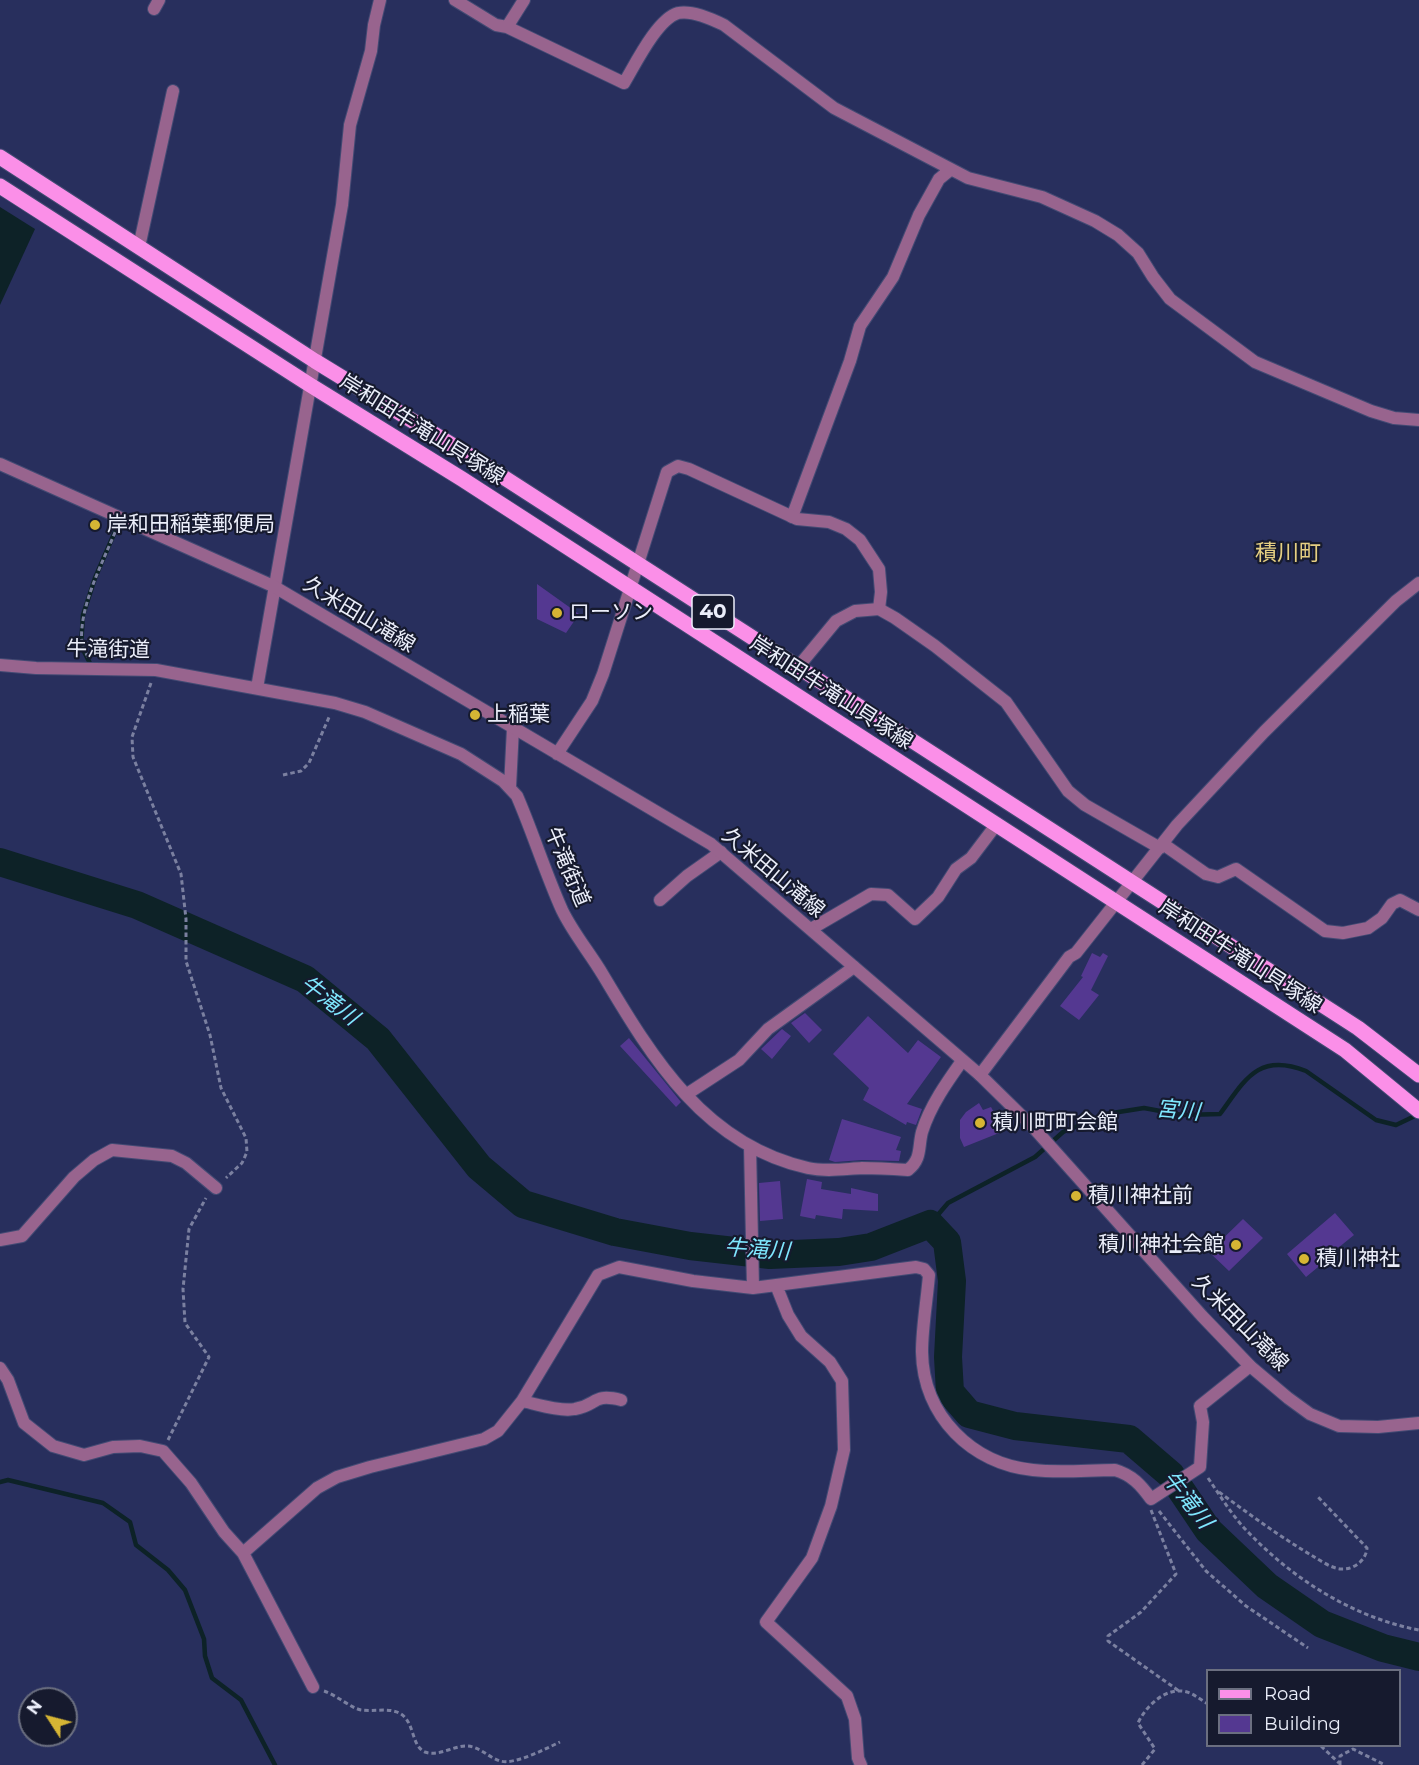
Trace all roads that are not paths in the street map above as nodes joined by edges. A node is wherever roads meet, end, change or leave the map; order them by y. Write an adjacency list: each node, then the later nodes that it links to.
1 (380, 0): 10 (street)
2 (455, 0): 4 (street)
3 (524, 0): 4 (street)
4 (507, 27): 7 (street)
5 (172, 91): 9 (street)
6 (0, 157): 9 (main road, 岸和田牛滝山貝塚線 / 40)
7 (950, 170): 12 (street); 14 (street)
8 (0, 186): 11 (main road, 岸和田牛滝山貝塚線 / 40)
9 (139, 248): 10 (main road, 岸和田牛滝山貝塚線 / 40)
10 (315, 361): 11 (street); 15 (main road, 岸和田牛滝山貝塚線 / 40)
11 (310, 385): 17 (street); 18 (main road, 岸和田牛滝山貝塚線 / 40)
12 (1419, 420)
13 (0, 464): 17 (street, 久米田山滝線)
14 (792, 517): 15 (street); 19 (street)
15 (637, 563): 18 (street); 21 (main road, 岸和田牛滝山貝塚線 / 40)
16 (1419, 583): 27 (street)
17 (273, 586): 22 (street); 23 (street, 久米田山滝線)
18 (629, 587): 24 (street); 26 (main road, 岸和田牛滝山貝塚線 / 40)
19 (879, 609): 21 (street); 27 (street)
20 (0, 665): 22 (street, 牛滝街道)
21 (798, 666): 29 (main road, 岸和田牛滝山貝塚線 / 40)
22 (257, 688): 25 (street, 牛滝街道)
23 (513, 728): 24 (street, 久米田山滝線); 25 (street)
24 (557, 754): 28 (street, 久米田山滝線)
25 (510, 787): 38 (street, 牛滝街道)
26 (996, 825): 31 (main road, 岸和田牛滝山貝塚線 / 40); 33 (street)
27 (1162, 846): 29 (street); 32 (street)
28 (720, 852): 30 (street); 33 (street, 久米田山滝線)
29 (1132, 883): 31 (street); 37 (main road, 岸和田牛滝山貝塚線 / 40)
30 (660, 900)
31 (1117, 902): 36 (street); 39 (main road, 岸和田牛滝山貝塚線 / 40)
32 (1419, 910)
33 (811, 930): 34 (street, 久米田山滝線)
34 (854, 967): 35 (street, 久米田山滝線); 38 (street)
35 (962, 1061): 36 (street, 久米田山滝線); 40 (street, 牛滝街道)
36 (980, 1075): 45 (street, 久米田山滝線)
37 (1419, 1075)
38 (687, 1094): 40 (street, 牛滝街道)
39 (1419, 1111)
40 (750, 1146): 44 (street)
41 (216, 1188): 42 (street)
42 (0, 1240)
43 (776, 1285): 44 (street); 45 (street); 52 (street)
44 (753, 1288): 48 (street)
45 (1250, 1366): 49 (street, 久米田山滝線)
46 (0, 1368): 50 (street)
47 (621, 1400): 48 (street)
48 (522, 1401): 50 (street)
49 (1419, 1423)
50 (243, 1553): 51 (street)
51 (314, 1687)
52 (861, 1765)

